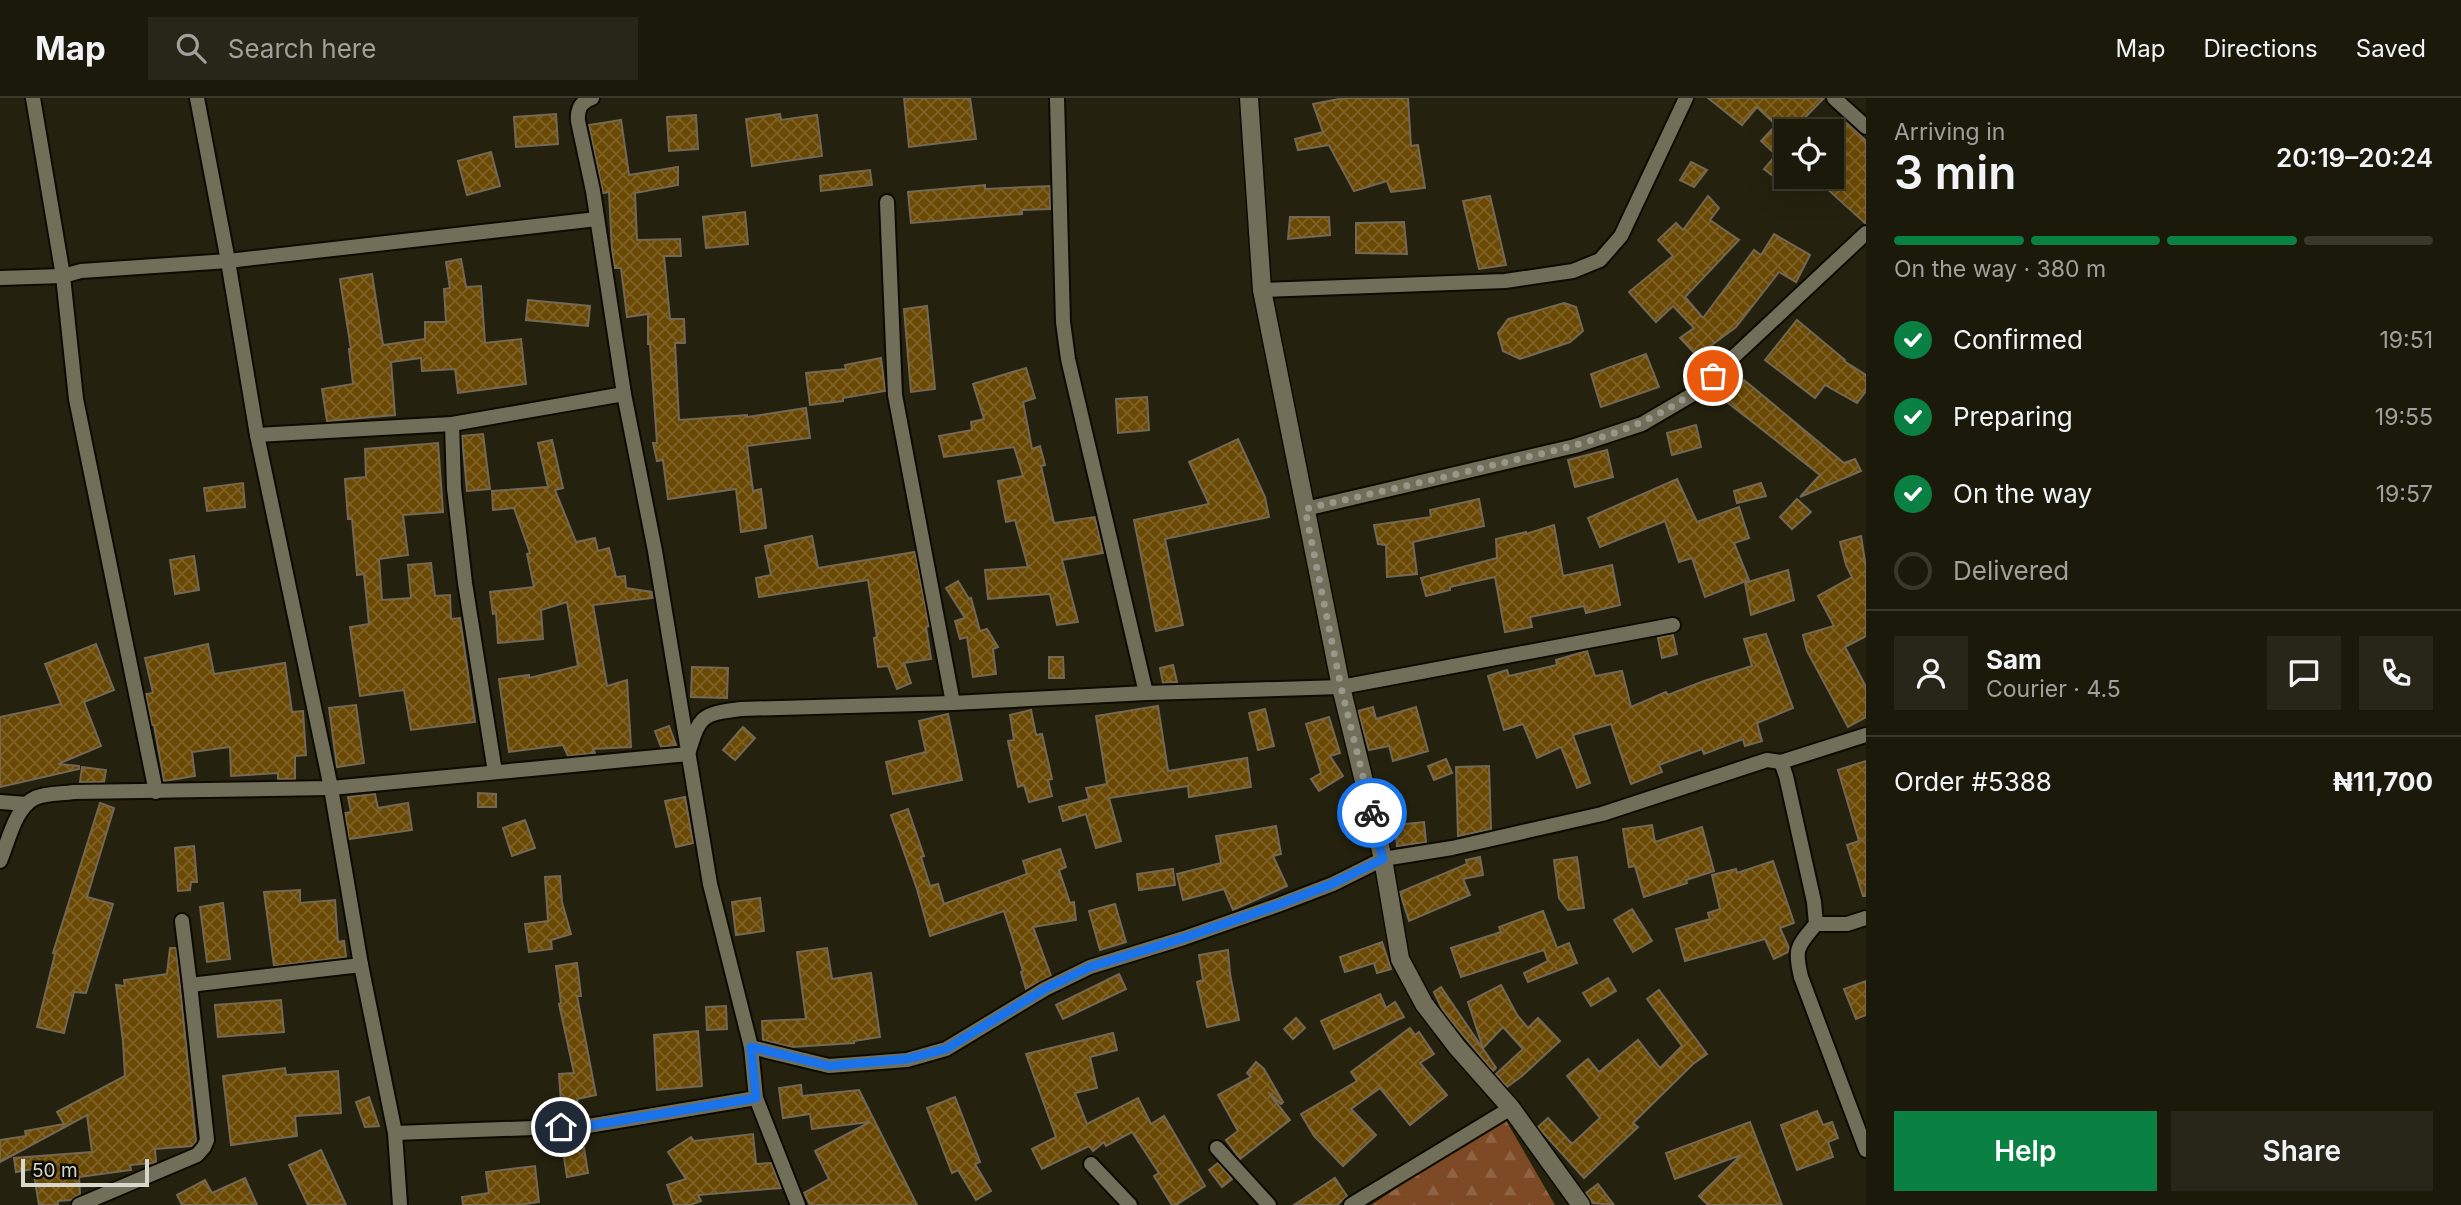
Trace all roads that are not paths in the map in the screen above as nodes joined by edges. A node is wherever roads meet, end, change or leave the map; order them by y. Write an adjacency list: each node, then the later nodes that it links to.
1 (33, 98): 13 (street)
2 (197, 98): 12 (street)
3 (1057, 98): 22 (street)
4 (1249, 98): 15 (street)
5 (1686, 98): 15 (street)
6 (1834, 98): 8 (street)
7 (583, 100): 10 (street)
8 (1866, 127)
9 (887, 202): 23 (street)
10 (597, 219): 12 (street); 16 (street)
11 (1866, 233): 19 (street)
12 (228, 261): 13 (street); 18 (street)
13 (62, 276): 14 (street); 29 (street)
14 (0, 278)
15 (1262, 290): 19 (street)
16 (624, 394): 17 (street); 25 (street)
17 (452, 424): 18 (street); 27 (street)
18 (257, 435): 28 (street)
19 (1305, 509): 21 (street)
20 (1673, 625): 21 (street)
21 (1341, 687): 22 (street); 32 (street)
22 (1146, 693): 23 (street)
23 (953, 703): 25 (street)
24 (1866, 735): 26 (street)
25 (688, 754): 27 (street); 39 (street)
26 (1781, 762): 32 (street); 36 (street)
27 (495, 772): 28 (street)
28 (331, 788): 29 (street); 37 (street)
29 (156, 792): 31 (street)
30 (0, 802): 31 (street)
31 (27, 804): 33 (street)
32 (1383, 859): 39 (street); 41 (street)
33 (0, 861)
34 (1866, 918): 36 (street)
35 (181, 920): 38 (street)
36 (1816, 924): 44 (street)
37 (361, 965): 38 (street); 42 (street)
38 (190, 985): 46 (street)
39 (751, 1047): 40 (street)
40 (756, 1098): 42 (street); 48 (street)
41 (1511, 1108): 51 (street); 52 (street)
42 (395, 1133): 47 (street)
43 (1217, 1148): 50 (street)
44 (1866, 1150)
45 (1091, 1164): 49 (street)
46 (79, 1205)
47 (400, 1205)
48 (798, 1205)
49 (1130, 1205)
50 (1269, 1205)
51 (1351, 1205)
52 (1581, 1205)

